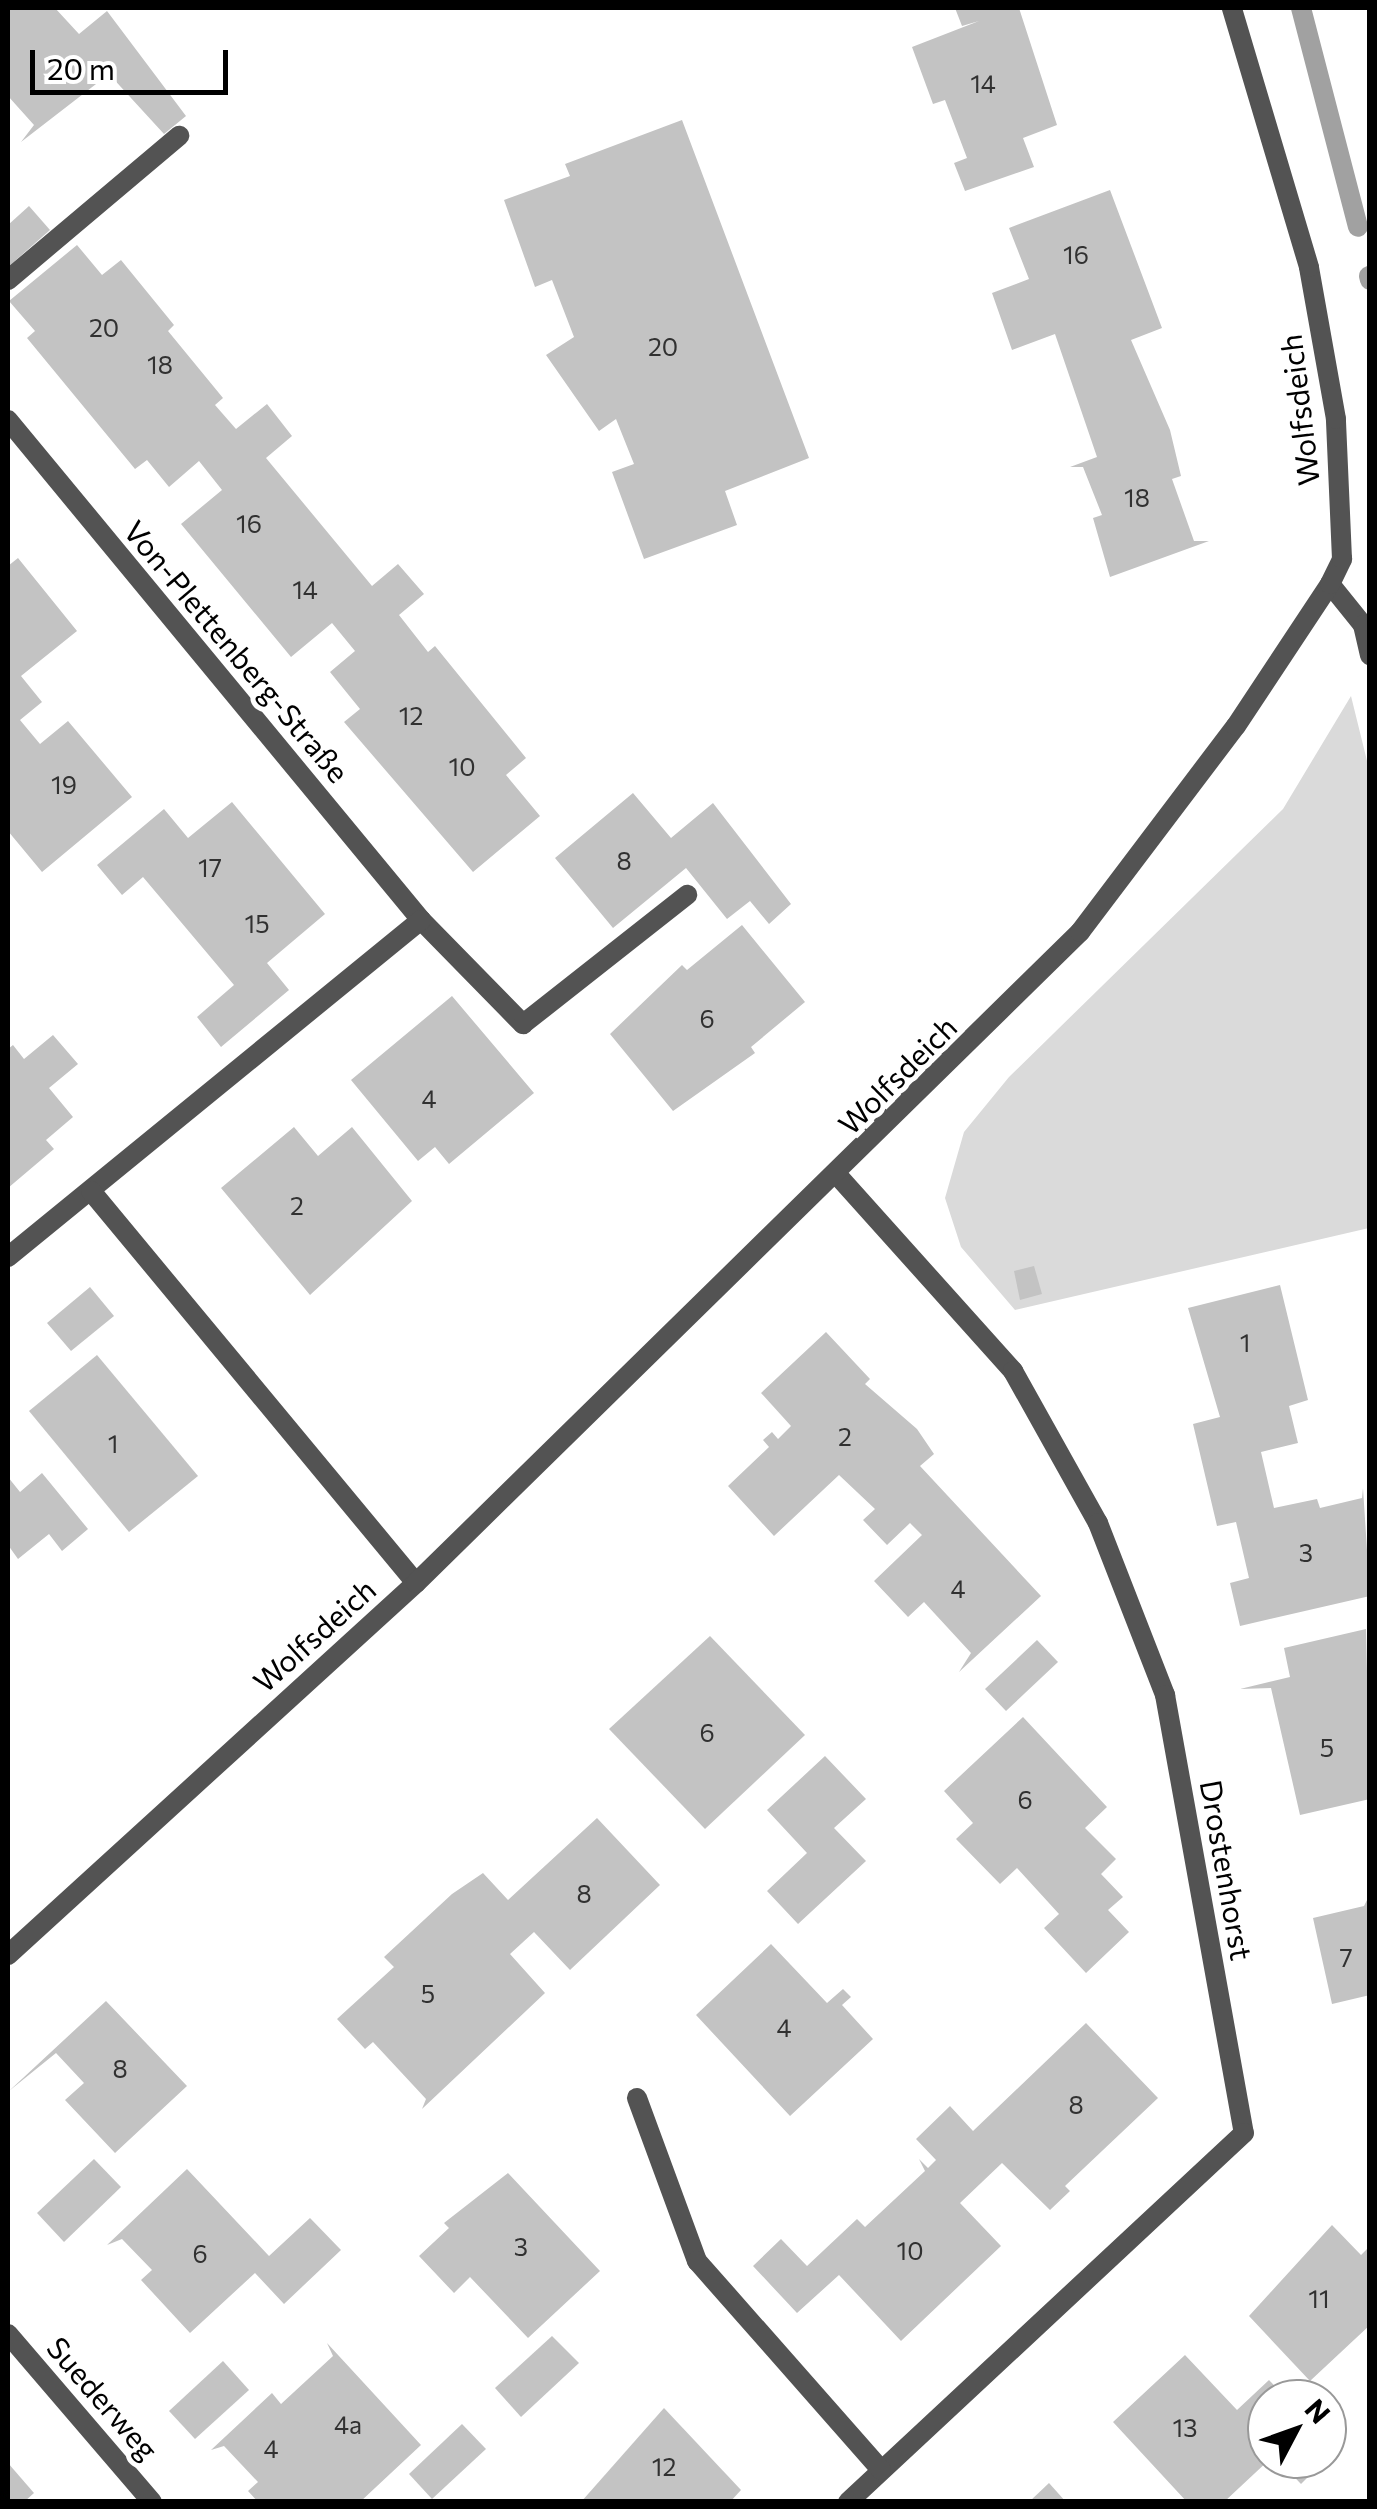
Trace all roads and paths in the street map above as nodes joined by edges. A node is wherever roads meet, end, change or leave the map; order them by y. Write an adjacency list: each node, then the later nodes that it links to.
1 (1232, 8): 5 (street, Wolfsdeich)
2 (179, 136): 3 (street)
3 (8, 280)
4 (8, 420): 8 (street, Von-Plettenberg-Straße)
5 (1330, 584): 6 (street); 9 (street, Wolfsdeich)
6 (1370, 655)
7 (688, 896): 8 (street, Von-Plettenberg-Straße)
8 (421, 920): 10 (street)
9 (839, 1176): 12 (street, Wolfsdeich); 16 (street, Drostenhorst)
10 (91, 1191): 11 (street); 12 (street)
11 (8, 1258)
12 (416, 1583): 13 (street, Wolfsdeich)
13 (8, 1955)
14 (636, 2098): 16 (street)
15 (8, 2334): 17 (street, Suederweg)
16 (881, 2470): 18 (street, Drostenhorst)
17 (152, 2502)
18 (848, 2502)

